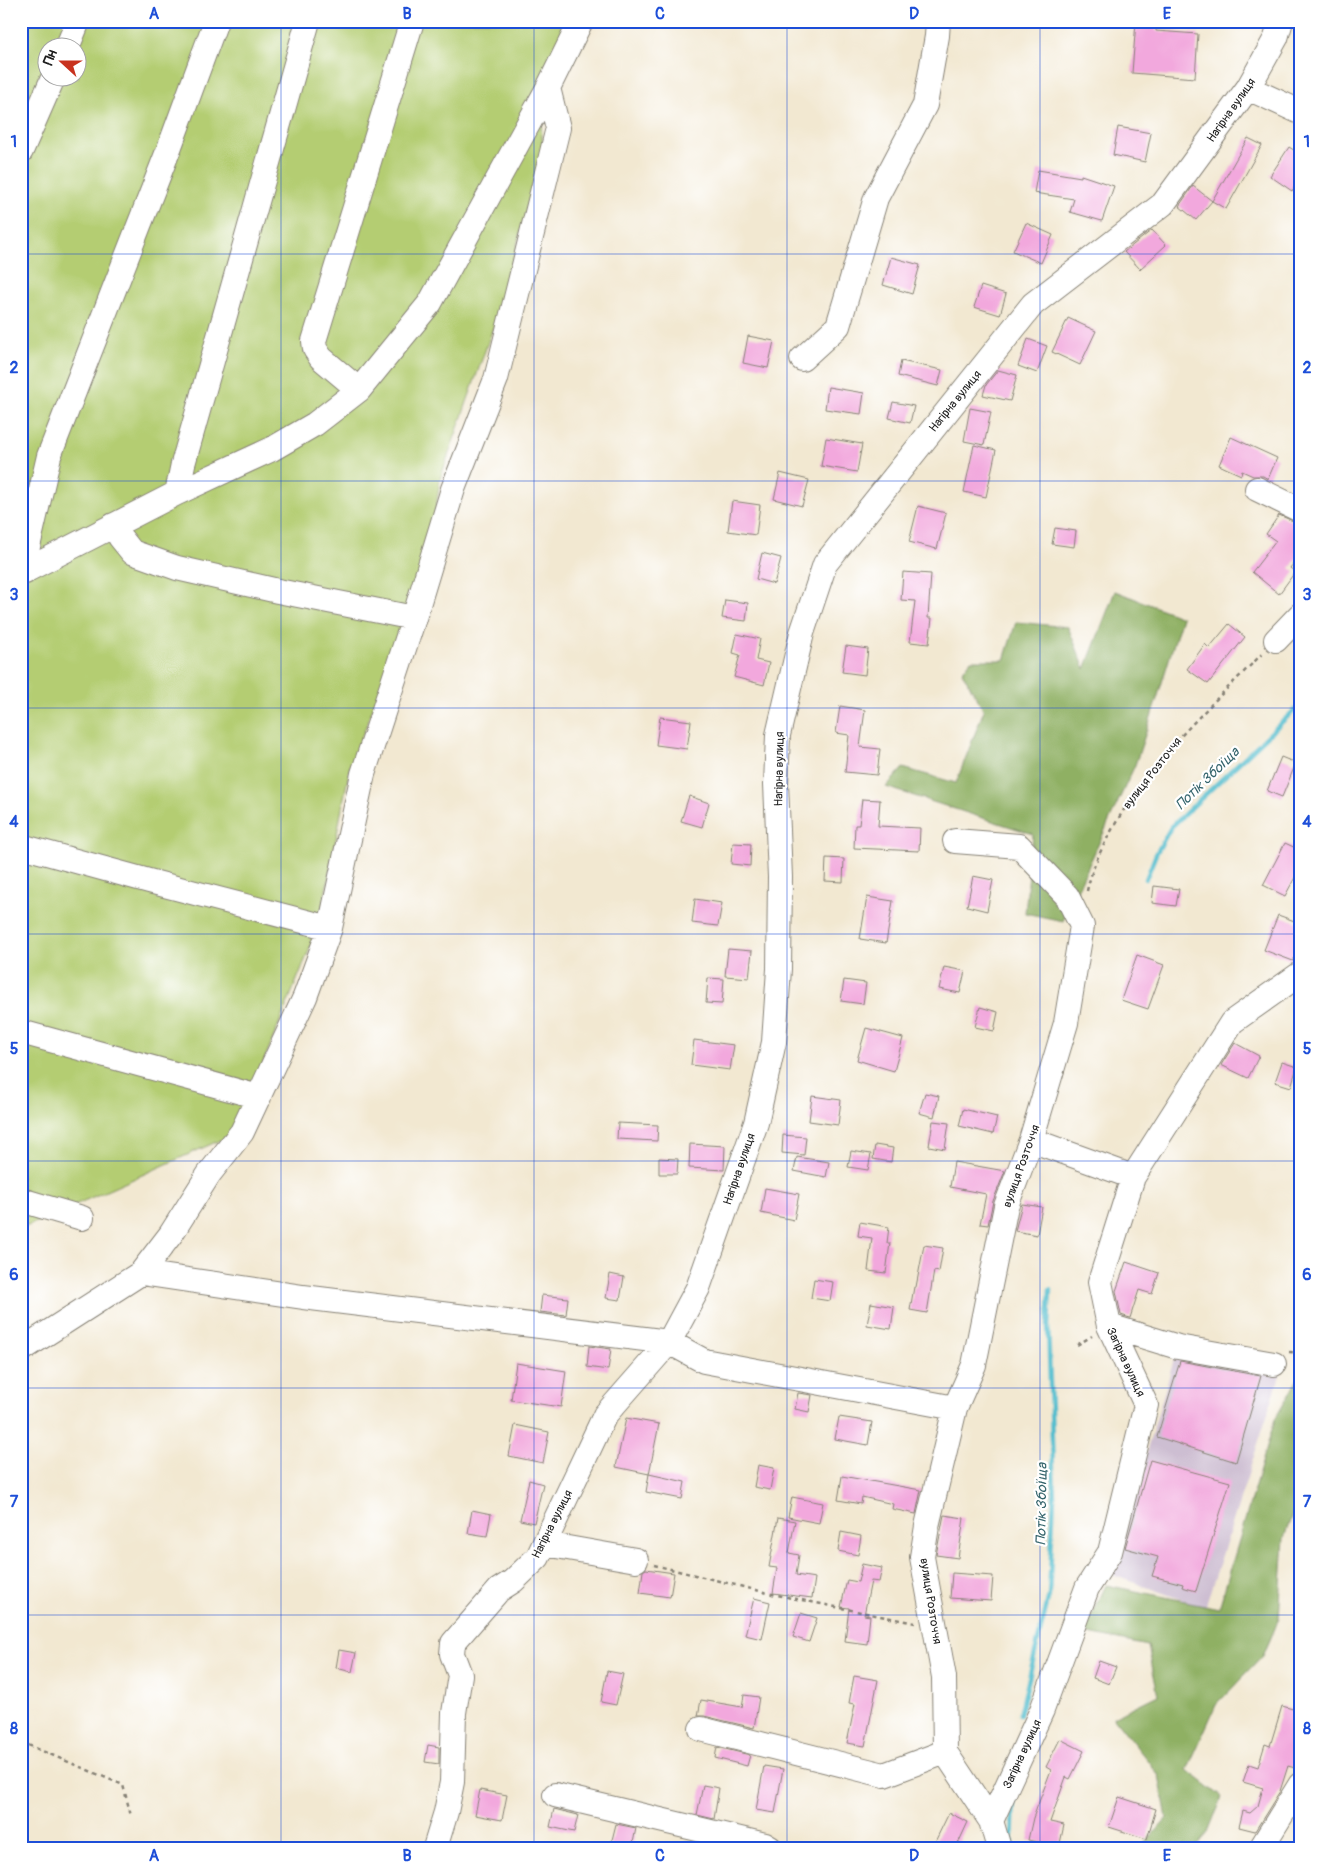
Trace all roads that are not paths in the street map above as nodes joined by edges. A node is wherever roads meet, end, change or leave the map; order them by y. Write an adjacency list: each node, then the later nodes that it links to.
1 (78, 21): 8 (street)
2 (216, 21): 20 (street)
3 (308, 21): 17 (street)
4 (412, 21): 15 (street)
5 (581, 21): 10 (street)
6 (938, 21): 14 (street)
7 (1281, 21): 11 (street, Нагірна вулиця)
8 (70, 38)
9 (49, 88): 13 (street)
10 (548, 88): 15 (street); 22 (street)
11 (1248, 88): 12 (street); 36 (street, Нагірна вулиця)
12 (1300, 112)
13 (21, 151)
14 (802, 359)
15 (359, 390): 17 (street)
16 (1257, 489): 18 (street)
17 (177, 493): 19 (street)
18 (1300, 510)
19 (114, 525): 20 (street); 22 (street)
20 (23, 573)
21 (1300, 615): 23 (street)
22 (414, 618): 26 (street)
23 (1276, 640)
24 (955, 841): 30 (street, вулиця Розточчя)
25 (21, 846): 26 (street)
26 (330, 928): 29 (street)
27 (1300, 974): 31 (street, Загірна вулиця)
28 (21, 1032): 29 (street)
29 (259, 1096): 34 (street)
30 (1032, 1140): 31 (street); 39 (street, вулиця Розточчя)
31 (1133, 1177): 35 (street, Загірна вулиця)
32 (21, 1200): 33 (street)
33 (82, 1218)
34 (141, 1273): 36 (street); 37 (street)
35 (1108, 1326): 38 (street); 46 (street, Загірна вулиця)
36 (669, 1342): 39 (street); 40 (street, Нагірна вулиця)
37 (21, 1350)
38 (1274, 1364)
39 (955, 1408): 43 (street, вулиця Розточчя)
40 (545, 1544): 41 (street); 48 (street, Нагірна вулиця)
41 (636, 1560)
42 (701, 1729): 43 (street)
43 (945, 1752): 46 (street)
44 (1300, 1785): 50 (street)
45 (555, 1795): 47 (street)
46 (991, 1821): 49 (street)
47 (776, 1845)
48 (435, 1848)
49 (999, 1848)
50 (1261, 1848)

